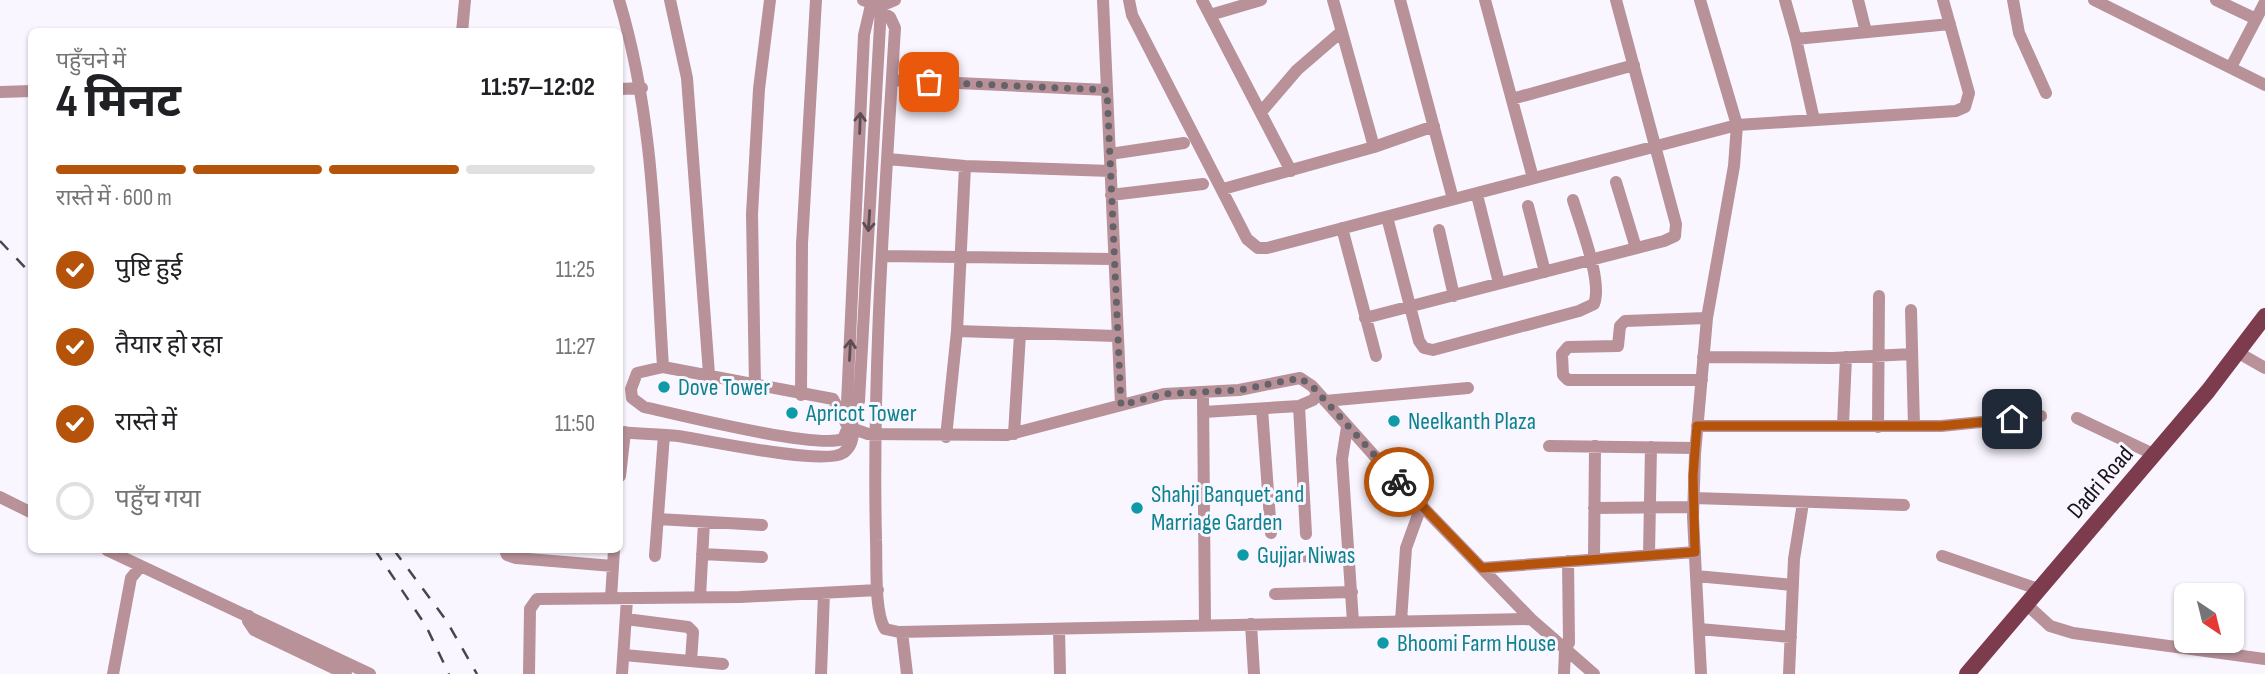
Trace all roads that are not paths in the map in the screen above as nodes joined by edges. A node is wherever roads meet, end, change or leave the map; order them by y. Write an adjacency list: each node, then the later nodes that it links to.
1 (464, 0): 27 (street)
2 (619, 0): 31 (street)
3 (670, 0): 92 (street)
4 (770, 0): 94 (street)
5 (816, 0): 97 (street)
6 (895, 0): 23 (street)
7 (1103, 0): 38 (street)
8 (1129, 0): 58 (street)
9 (1202, 0): 24 (street)
10 (1261, 0): 24 (street)
11 (1333, 0): 28 (street)
12 (1400, 0): 46 (street)
13 (1485, 0): 42 (street)
14 (1616, 0): 32 (street)
15 (1700, 0): 45 (street)
16 (1785, 0): 30 (street)
17 (1858, 0): 29 (street)
18 (1942, 0): 26 (street)
19 (2013, 0): 41 (street)
20 (2094, 0): 33 (street)
21 (2216, 0): 25 (street)
22 (2265, 2): 25 (street)
23 (874, 6): 34 (street); 105 (street)
24 (1210, 15): 43 (street)
25 (2256, 19): 33 (street)
26 (1950, 24): 29 (street); 44 (street)
27 (463, 28)
28 (1341, 32): 43 (street); 48 (street)
29 (1866, 32): 30 (street)
30 (1796, 39): 44 (street)
31 (626, 46): 36 (street)
32 (1634, 65): 42 (street); 49 (street)
33 (2231, 67): 35 (street)
34 (892, 80): 38 (street); 51 (street)
35 (2265, 85)
36 (642, 88): 37 (street); 90 (street)
37 (623, 89)
38 (1107, 90): 50 (street)
39 (28, 91): 40 (street)
40 (0, 92)
41 (2046, 93)
42 (1512, 99): 55 (street)
43 (1261, 112): 54 (street)
44 (1814, 120): 45 (street)
45 (1737, 125): 49 (street); 80 (street)
46 (1434, 126): 48 (street); 61 (street)
47 (1184, 143): 50 (street)
48 (1374, 146): 54 (street)
49 (1655, 146): 55 (street); 67 (street)
50 (1110, 154): 53 (street)
51 (887, 159): 52 (street); 68 (street)
52 (965, 166): 53 (street); 69 (street)
53 (1111, 171): 60 (street)
54 (1291, 171): 58 (street)
55 (1533, 178): 59 (street)
56 (1616, 183): 67 (street)
57 (1203, 184): 60 (street)
58 (1223, 189): 65 (street)
59 (1476, 194): 61 (street); 73 (street)
60 (1111, 195): 70 (street)
61 (1453, 199): 64 (street)
62 (1573, 200): 71 (street)
63 (1528, 205): 72 (street)
64 (1387, 217): 65 (street); 76 (street)
65 (1342, 228): 79 (street)
66 (1439, 230): 74 (street)
67 (1636, 248): 71 (street)
68 (883, 256): 69 (street); 114 (street)
69 (959, 257): 70 (street); 81 (street)
70 (1113, 259): 83 (street)
71 (1590, 260): 72 (street); 76 (street)
72 (1545, 272): 73 (street)
73 (1499, 284): 74 (street)
74 (1454, 296): 76 (street)
75 (1880, 296): 86 (street)
76 (1409, 308): 79 (street)
77 (1911, 310): 85 (street)
78 (2265, 316): 84 (main road, Dadri Road)
79 (1366, 318): 87 (street)
80 (1707, 318): 88 (street); 93 (street)
81 (957, 331): 82 (street); 115 (street)
82 (1020, 334): 83 (street); 112 (street)
83 (1116, 336): 99 (street)
84 (2237, 352): 91 (street); 120 (main road, Dadri Road)
85 (1912, 354): 86 (street); 108 (street)
86 (1879, 355): 89 (street); 110 (street)
87 (1376, 356)
88 (1703, 357): 89 (street); 93 (street)
89 (1846, 357): 106 (street)
90 (663, 366): 92 (street); 105 (street)
91 (2265, 368)
92 (709, 374): 94 (street)
93 (1702, 380): 107 (street)
94 (755, 386): 97 (street)
95 (1468, 388): 98 (street)
96 (1203, 394): 98 (street); 99 (street); 102 (street)
97 (801, 395): 105 (street)
98 (1321, 397): 100 (street); 109 (street)
99 (1121, 405): 112 (street)
100 (1299, 406): 101 (street); 133 (street)
101 (1262, 409): 102 (street); 132 (street)
102 (1204, 412): 167 (street)
103 (2040, 416): 108 (street)
104 (2077, 418): 120 (street)
105 (851, 424): 113 (street); 114 (street)
106 (1843, 425): 107 (street); 110 (street)
107 (1697, 426): 119 (street)
108 (1914, 426): 110 (street)
109 (1347, 427): 124 (street); 139 (street)
110 (1878, 427)
111 (623, 432): 113 (street)
112 (1014, 433): 115 (street)
113 (664, 435): 129 (street)
114 (874, 436): 115 (street); 153 (street)
115 (946, 437)
116 (1549, 446): 117 (street)
117 (1595, 446): 118 (street); 126 (street)
118 (1651, 447): 119 (street); 127 (street)
119 (1695, 449): 122 (street)
120 (2153, 454): 152 (main road, Dadri Road)
121 (0, 497): 128 (street)
122 (1693, 503): 123 (street); 127 (street); 134 (street)
123 (1802, 503): 125 (street); 151 (street)
124 (1422, 504): 149 (street); 164 (street)
125 (1904, 505)
126 (1594, 508): 127 (street); 145 (street)
127 (1650, 508): 140 (street)
128 (28, 511)
129 (658, 519): 130 (street); 141 (street)
130 (704, 522): 131 (street); 138 (street)
131 (762, 525)
132 (1271, 533)
133 (1306, 534)
134 (1695, 552): 140 (street); 150 (street)
135 (113, 553): 147 (street)
136 (506, 553): 148 (street)
137 (614, 553): 148 (street)
138 (702, 554): 143 (street); 157 (street)
139 (1349, 555): 144 (street); 154 (street)
140 (1649, 555): 145 (street)
141 (655, 556)
142 (1942, 556): 152 (street)
143 (762, 557)
144 (1276, 557)
145 (1594, 559): 146 (street)
146 (1568, 561): 149 (street); 172 (street)
147 (141, 566): 161 (street); 177 (street)
148 (612, 566): 158 (street)
149 (1482, 568): 163 (street)
150 (1696, 576): 151 (street); 169 (street)
151 (1793, 585): 171 (street)
152 (2038, 589): 160 (main road, Dadri Road)
153 (878, 590): 155 (street); 170 (street)
154 (1352, 592): 156 (street); 165 (street)
155 (824, 593): 157 (street); 182 (street)
156 (1275, 594)
157 (700, 597): 159 (street)
158 (611, 598): 159 (street); 180 (street)
159 (626, 599): 162 (street)
160 (2025, 603): 174 (street); 190 (main road, Dadri Road)
161 (249, 616): 178 (street); 179 (street)
162 (626, 619): 173 (street); 175 (street)
163 (1531, 619): 164 (street); 172 (street)
164 (1401, 621): 165 (street)
165 (1353, 622): 166 (street)
166 (1251, 624): 167 (street); 185 (street)
167 (1205, 626): 168 (street)
168 (1059, 629): 170 (street); 184 (street)
169 (1699, 629): 171 (street); 188 (street)
170 (902, 632): 183 (street)
171 (1791, 637): 189 (street)
172 (1565, 649): 186 (street); 187 (street)
173 (624, 655): 175 (street); 181 (street)
174 (2265, 659)
175 (691, 661): 176 (street)
176 (723, 664)
177 (113, 674)
178 (346, 674)
179 (370, 674)
180 (529, 674)
181 (622, 674)
182 (821, 674)
183 (907, 674)
184 (1060, 674)
185 (1254, 674)
186 (1564, 674)
187 (1594, 674)
188 (1701, 674)
189 (1789, 674)
190 (1968, 674)

